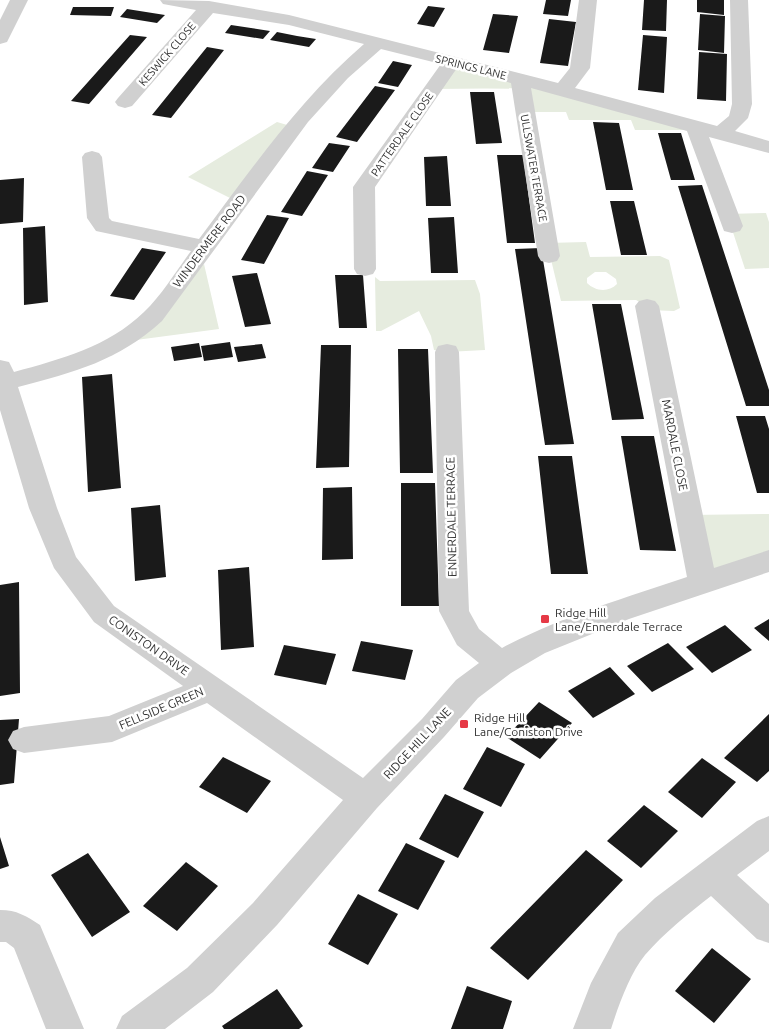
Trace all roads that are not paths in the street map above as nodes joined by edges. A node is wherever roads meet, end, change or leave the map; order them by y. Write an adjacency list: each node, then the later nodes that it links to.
1 (19, 0): 6 (street)
2 (169, 0): 5 (street, SPRINGS LANE)
3 (588, 0): 10 (street)
4 (739, 0): 13 (street)
5 (209, 6): 7 (street, SPRINGS LANE); 11 (street, KESWICK CLOSE)
6 (0, 38)
7 (376, 43): 8 (street, SPRINGS LANE); 17 (street, WINDERMERE ROAD)
8 (452, 62): 9 (street, SPRINGS LANE); 19 (street, PATTERDALE CLOSE)
9 (520, 79): 10 (street, SPRINGS LANE); 18 (street, ULLSWATER TERRACE)
10 (562, 90): 12 (street, SPRINGS LANE)
11 (105, 105)
12 (695, 126): 13 (street, SPRINGS LANE); 16 (street)
13 (720, 134): 14 (street, SPRINGS LANE)
14 (769, 147)
15 (92, 157): 17 (street)
16 (732, 226)
17 (204, 247): 22 (street, WINDERMERE ROAD)
18 (549, 256)
19 (365, 269)
20 (647, 306): 24 (street, MARDALE CLOSE)
21 (447, 352): 25 (street, ENNERDALE TERRACE)
22 (2, 375): 26 (street, CONISTON DRIVE)
23 (769, 560): 24 (street, RIDGE HILL LANE)
24 (703, 583): 25 (street, RIDGE HILL LANE)
25 (500, 664): 28 (street, RIDGE HILL LANE)
26 (210, 688): 27 (street, FELLSIDE GREEN); 28 (street, CONISTON DRIVE)
27 (24, 740)
28 (365, 798): 34 (street, RIDGE HILL LANE)
29 (769, 831): 30 (street)
30 (713, 875): 32 (street); 35 (street)
31 (0, 926): 33 (street)
32 (769, 928)
33 (65, 1029)
34 (135, 1029)
35 (592, 1029)

